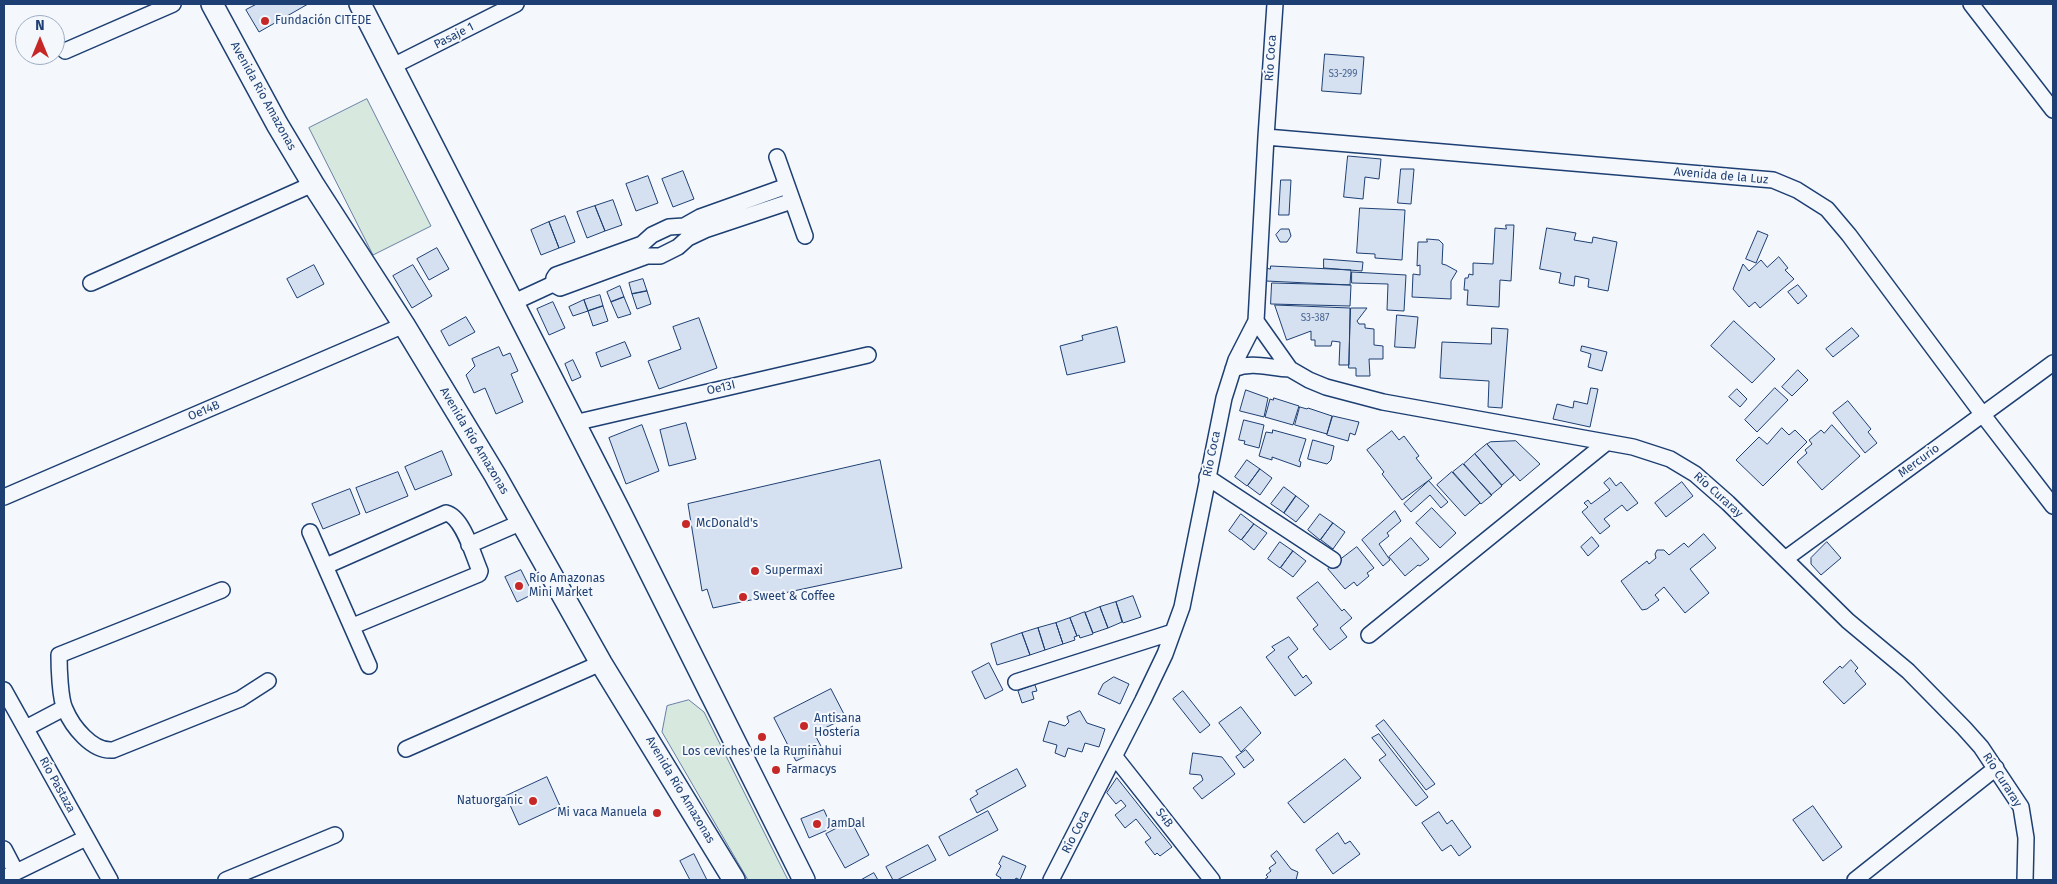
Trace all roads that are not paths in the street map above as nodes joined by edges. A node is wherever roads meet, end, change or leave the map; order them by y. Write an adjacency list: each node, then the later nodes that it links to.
1 (173, 4): 7 (street)
2 (212, 4): 12 (main road, Avenida Río Amazonas)
3 (360, 4): 8 (main road)
4 (516, 4): 8 (street, Pasaje 1)
5 (1275, 4): 10 (street, Río Coca)
6 (1971, 4): 9 (street)
7 (65, 51)
8 (391, 67): 20 (main road)
9 (2053, 110)
10 (1266, 137): 21 (street, Río Coca); 27 (street, Avenida de la Luz)
11 (777, 157): 13 (street)
12 (313, 184): 19 (street); 22 (main road, Avenida Río Amazonas)
13 (787, 186): 14 (street); 15 (street)
14 (792, 201): 15 (street); 17 (street)
15 (730, 214): 16 (street)
16 (686, 232): 18 (street); 18 (street)
17 (805, 236)
18 (645, 250): 20 (street)
19 (91, 283)
20 (512, 303): 28 (main road)
21 (1256, 321): 25 (street, Río Coca); 26 (street, Río Curaray)
22 (404, 324): 31 (street, Oe14B); 33 (main road, Avenida Río Amazonas)
23 (868, 355): 28 (street, Oe13I)
24 (2053, 363): 27 (street, Mercurio)
25 (1233, 369): 26 (street); 30 (street, Río Coca)
26 (1290, 369): 29 (street, Río Curaray)
27 (1983, 416): 32 (street, Avenida de la Luz); 36 (street, Mercurio)
28 (574, 423): 60 (main road)
29 (1606, 443): 36 (street, Río Curaray); 42 (street)
30 (1207, 477): 37 (street); 41 (street, Río Coca)
31 (4, 497)
32 (2053, 506)
33 (522, 522): 35 (street); 43 (main road, Avenida Río Amazonas)
34 (310, 532): 38 (street)
35 (469, 545): 38 (street); 40 (street)
36 (1785, 559): 52 (street, Río Curaray)
37 (1333, 560)
38 (326, 566): 40 (street)
39 (222, 590): 48 (street)
40 (353, 626): 44 (street)
41 (1173, 632): 46 (street); 51 (street, Río Coca)
42 (1369, 635)
43 (602, 663): 50 (street); 59 (main road, Avenida Río Amazonas)
44 (369, 666)
45 (268, 681): 48 (street)
46 (1016, 682)
47 (4, 690): 49 (street, Río Pastaza)
48 (64, 708): 49 (street)
49 (26, 728): 54 (street, Río Pastaza)
50 (406, 749)
51 (1115, 757): 61 (street, Río Coca); 62 (street, S4B)
52 (1996, 768): 63 (street); 64 (street, Río Curaray)
53 (334, 835): 58 (street)
54 (86, 838): 56 (street); 57 (street, Río Pastaza)
55 (4, 849): 56 (street)
56 (8, 877)
57 (110, 880)
58 (226, 880)
59 (734, 880)
60 (804, 880)
61 (1051, 880)
62 (1212, 880)
63 (1855, 880)
64 (2025, 880)

